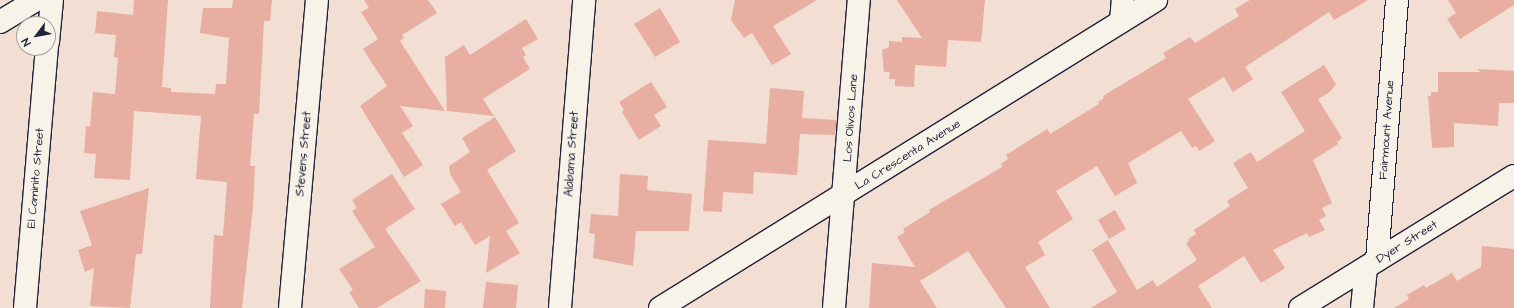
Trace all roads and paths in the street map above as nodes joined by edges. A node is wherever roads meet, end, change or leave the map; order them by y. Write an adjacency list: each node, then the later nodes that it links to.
1 (36, 0): 10 (street)
2 (52, 0): 9 (street)
3 (317, 0): 17 (street, Stevens Street)
4 (584, 0): 18 (street, Alabama Street)
5 (859, 0): 14 (street, Los Olivos Lane)
6 (1123, 0): 11 (street)
7 (1156, 0): 11 (street, La Crescenta Avenue)
8 (1397, 0): 15 (street, Fairmount Avenue)
9 (50, 16)
10 (0, 22)
11 (1121, 22): 14 (street, La Crescenta Avenue)
12 (47, 56): 16 (street, El Caminito Street)
13 (1514, 176): 15 (street, Dyer Street)
14 (845, 194): 19 (street, La Crescenta Avenue); 20 (street, Los Olivos Lane)
15 (1371, 264): 21 (street, Dyer Street); 22 (street, Fairmount Avenue)
16 (25, 308)
17 (290, 308)
18 (560, 308)
19 (660, 308)
20 (834, 308)
21 (1300, 308)
22 (1362, 308)

